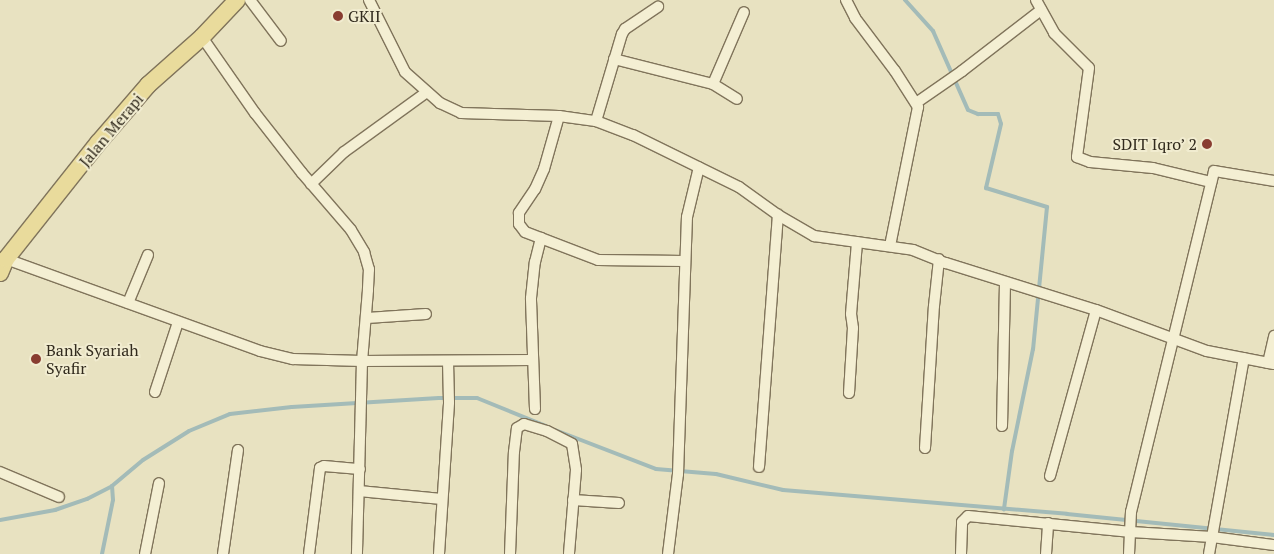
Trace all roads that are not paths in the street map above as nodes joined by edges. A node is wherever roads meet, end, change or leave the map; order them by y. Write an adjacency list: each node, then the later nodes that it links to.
1 (237, 0): 9 (main road, Jalan Merapi)
2 (250, 0): 10 (street)
3 (369, 0): 13 (street)
4 (846, 0): 15 (street)
5 (1036, 0): 7 (street)
6 (658, 7): 11 (street)
7 (1041, 10): 15 (street); 20 (street)
8 (744, 12): 12 (street)
9 (202, 37): 21 (street); 29 (main road, Jalan Merapi)
10 (282, 42)
11 (614, 59): 12 (street); 17 (street)
12 (713, 84): 14 (street)
13 (427, 92): 16 (street); 21 (street)
14 (737, 100)
15 (916, 103): 25 (street)
16 (559, 116): 17 (street); 23 (street)
17 (596, 121): 18 (street)
18 (699, 167): 22 (street); 28 (street)
19 (1274, 180): 20 (street)
20 (1211, 182): 37 (street)
21 (311, 184): 34 (street)
22 (778, 215): 24 (street); 49 (street)
23 (541, 238): 28 (street); 39 (street)
24 (856, 242): 25 (street); 44 (street)
25 (890, 246): 27 (street)
26 (148, 256): 31 (street)
27 (939, 259): 30 (street); 47 (street)
28 (684, 261): 70 (street)
29 (2, 269): 31 (street)
30 (1005, 282): 32 (street); 46 (street)
31 (128, 303): 35 (street)
32 (1096, 310): 37 (street); 52 (street)
33 (426, 314): 34 (street)
34 (367, 318): 40 (street)
35 (178, 322): 40 (street); 43 (street)
36 (1274, 336): 42 (street)
37 (1172, 339): 38 (street); 60 (street)
38 (1244, 358): 42 (street); 61 (street)
39 (533, 360): 41 (street); 45 (street)
40 (362, 361): 41 (street); 50 (street)
41 (448, 361): 56 (street)
42 (1271, 363)
43 (155, 392)
44 (849, 393)
45 (535, 409)
46 (1002, 426)
47 (925, 448)
48 (238, 450): 64 (street)
49 (759, 467)
50 (360, 469): 54 (street); 65 (street)
51 (0, 472): 55 (street)
52 (1050, 476)
53 (159, 483): 63 (street)
54 (359, 491): 56 (street); 66 (street)
55 (59, 497)
56 (442, 499): 67 (street)
57 (574, 500): 58 (street); 68 (street); 69 (street)
58 (619, 503)
59 (1048, 523): 60 (street); 71 (street); 72 (street)
60 (1130, 529): 61 (street); 73 (street)
61 (1212, 535): 62 (street); 74 (street)
62 (1274, 545)
63 (145, 554)
64 (223, 554)
65 (309, 554)
66 (356, 554)
67 (438, 554)
68 (510, 554)
69 (569, 554)
70 (668, 554)
71 (961, 554)
72 (1046, 554)
73 (1129, 554)
74 (1209, 554)

